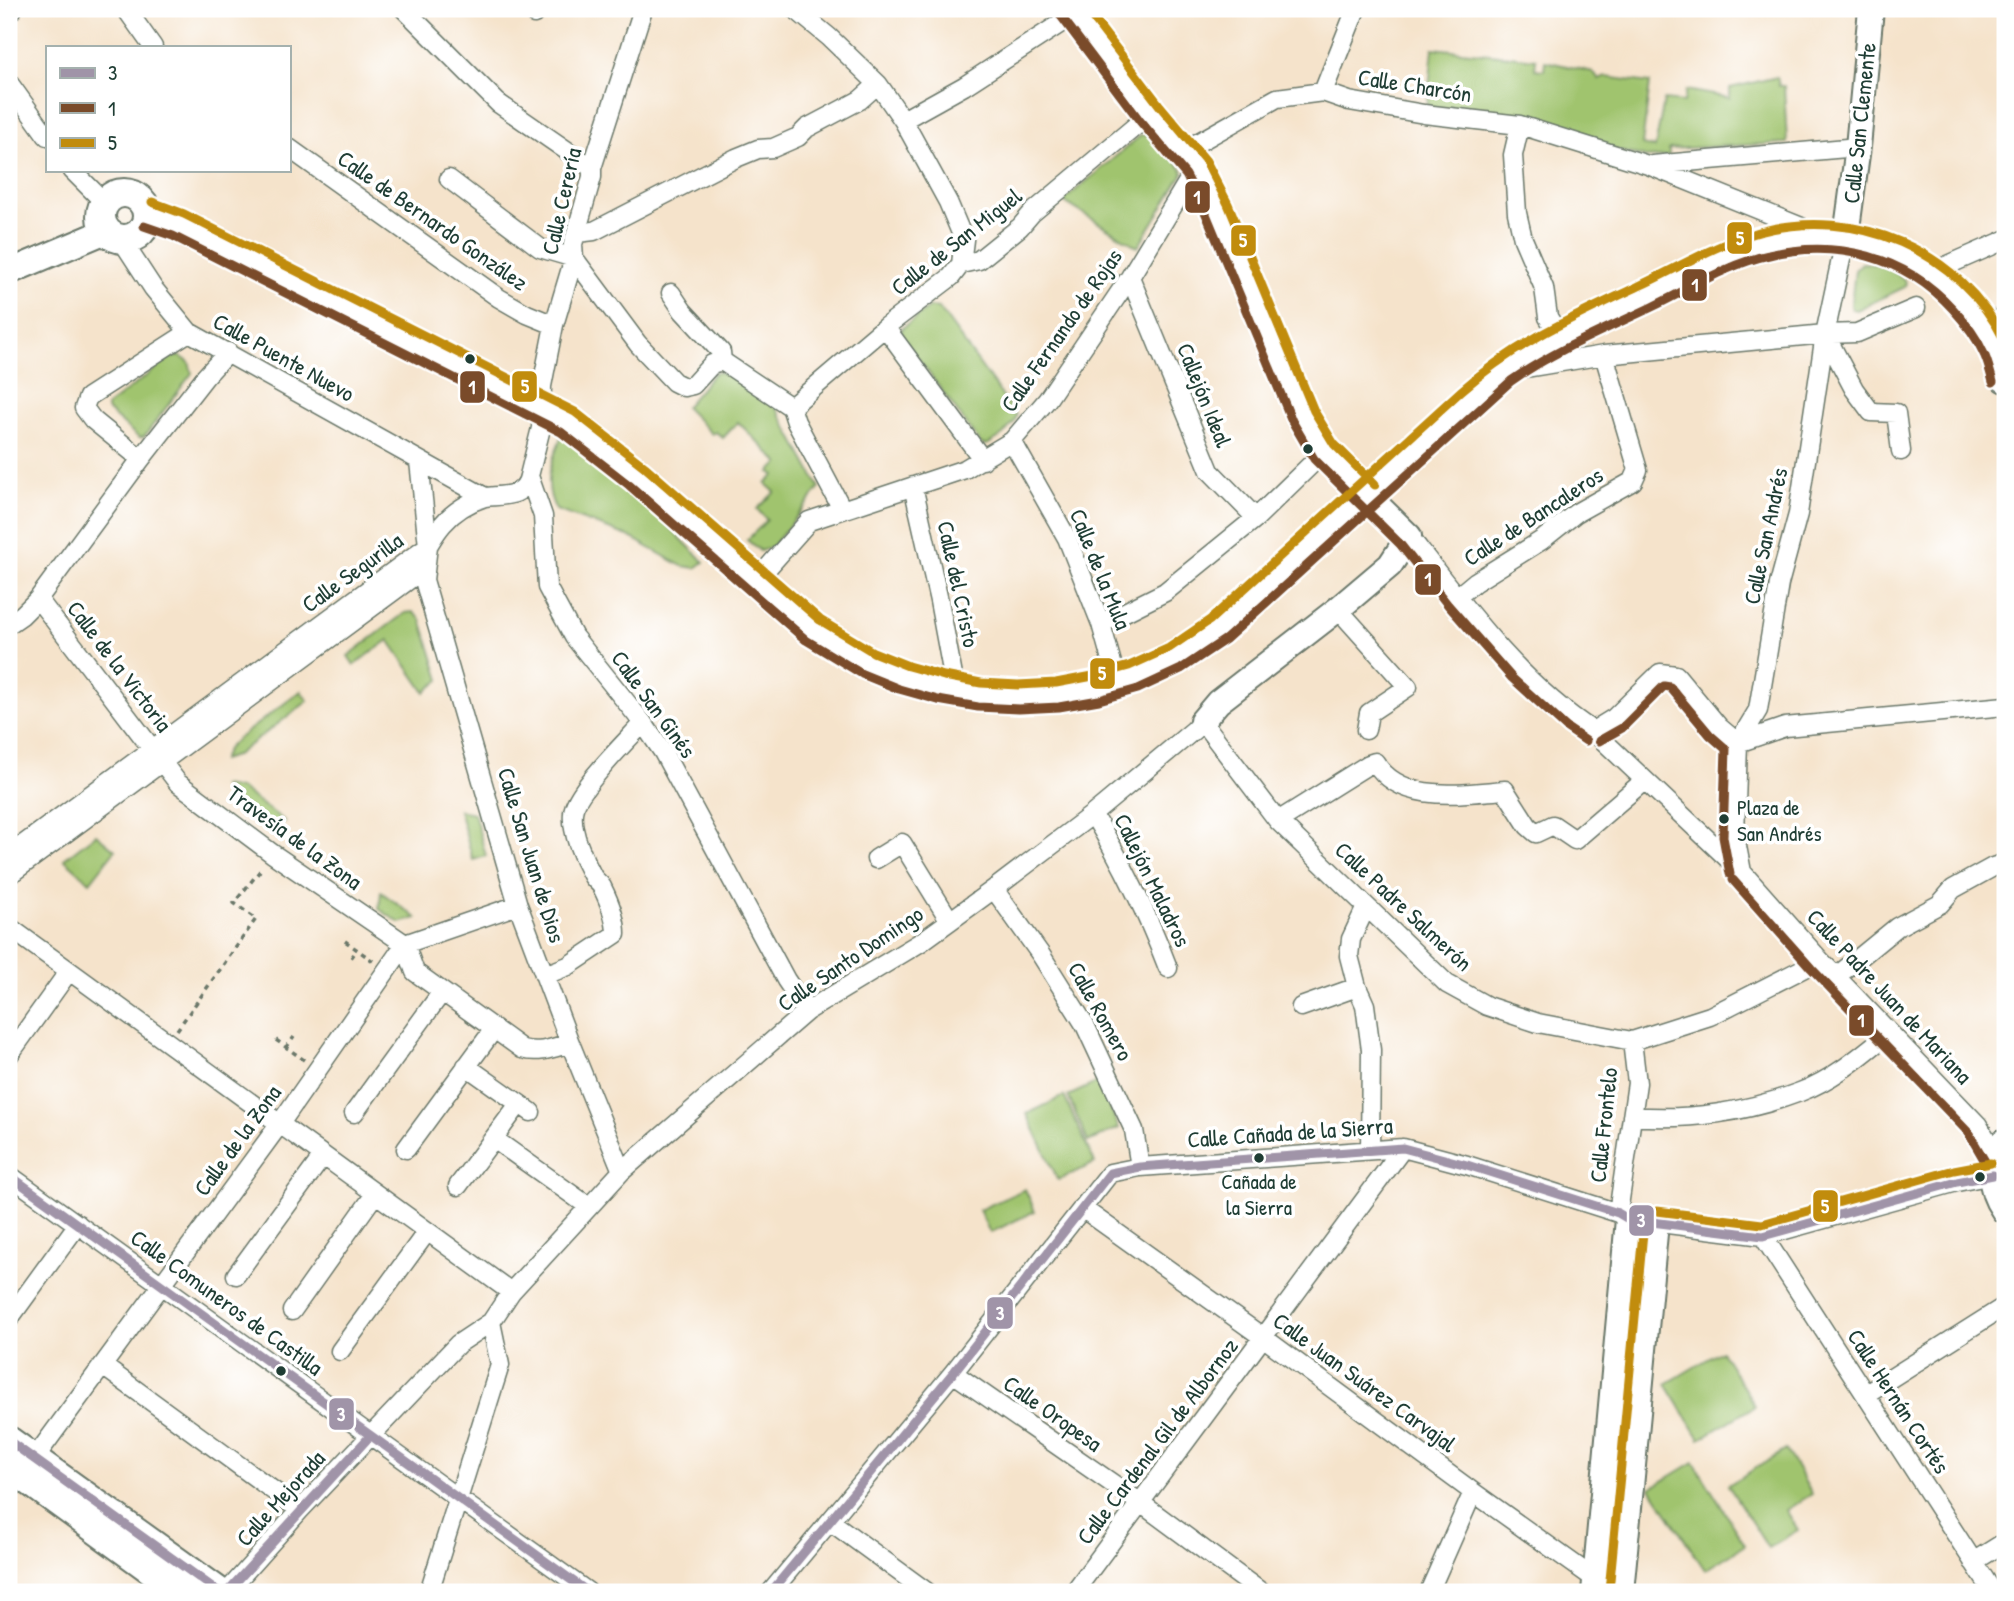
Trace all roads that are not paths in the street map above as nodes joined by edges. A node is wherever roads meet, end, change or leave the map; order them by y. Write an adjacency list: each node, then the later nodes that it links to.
1 (126, 9): 8 (street)
2 (404, 9): 20 (street)
3 (643, 9): 20 (street, Calle Cerería)
4 (794, 9): 10 (street)
5 (1356, 9): 11 (street)
6 (1871, 9): 16 (street, Calle San Clemente)
7 (1073, 11): 12 (street); 13 (street)
8 (152, 46)
9 (9, 83): 15 (street)
10 (878, 84): 13 (street); 26 (street)
11 (1323, 92): 14 (street, Calle Charcón); 18 (street, Calle Charcón)
12 (1150, 114): 18 (street); 30 (street, Calle de San Miguel)
13 (903, 120): 30 (street)
14 (1520, 125): 19 (street, Calle Charcón); 40 (street)
15 (46, 135)
16 (1858, 147): 19 (street, Calle Charcón); 27 (street, Calle San Clemente)
17 (290, 149): 36 (street, Calle de Bernardo González)
18 (1183, 151): 21 (street)
19 (1648, 165): 27 (street, Calle Charcón)
20 (592, 168): 26 (street, Calle Cerería)
21 (1196, 168): 33 (street, Calle Fernando de Rojas); 51 (street)
22 (78, 172): 25 (street, Calle Puente Nuevo)
23 (450, 179): 29 (street)
24 (148, 214): 25 (main road); 25 (main road); 48 (main road)
25 (111, 224): 31 (street); 38 (street, Calle Puente Nuevo)
26 (578, 233): 29 (street, Calle Cerería)
27 (1833, 235): 32 (main road); 39 (street, Calle San Andrés); 40 (main road)
28 (2005, 240): 32 (street)
29 (574, 258): 36 (street, Calle Cerería); 44 (street)
30 (961, 264): 37 (street, Calle de San Miguel)
31 (9, 272)
32 (1932, 272): 41 (main road)
33 (1130, 277): 49 (street, Calle Fernando de Rojas); 60 (street, Callejón Ideal)
34 (671, 293): 44 (street)
35 (1916, 307): 39 (street)
36 (554, 325): 48 (street, Calle Cerería)
37 (885, 327): 47 (street, Calle de San Miguel); 53 (street)
38 (189, 332): 42 (street, Calle Puente Nuevo); 52 (street)
39 (1825, 334): 43 (street); 50 (street); 76 (street, Calle San Andrés)
40 (1560, 337): 45 (main road)
41 (2001, 340): 46 (main road)
42 (228, 352): 52 (street); 54 (street, Calle Puente Nuevo)
43 (1604, 355): 45 (street); 64 (street, Calle de Bancaleros)
44 (722, 361): 47 (street)
45 (1504, 371): 57 (main road)
46 (2005, 378)
47 (791, 407): 59 (street)
48 (541, 408): 55 (street); 63 (main road)
49 (1012, 441): 53 (street, Calle Fernando de Rojas); 68 (street, Calle de la Mula)
50 (1901, 451)
51 (1324, 452): 57 (street); 60 (street)
52 (141, 459): 65 (street)
53 (983, 460): 56 (street, Calle Fernando de Rojas)
54 (419, 461): 58 (street, Calle Puente Nuevo); 62 (street, Calle San Juan de Dios)
55 (529, 476): 58 (street); 73 (street, Calle San Ginés)
56 (913, 486): 59 (street, Calle Fernando de Rojas); 70 (street, Calle del Cristo)
57 (1366, 494): 61 (street); 69 (main road)
58 (485, 497): 62 (street)
59 (842, 509): 63 (street, Calle Fernando de Rojas)
60 (1256, 518): 68 (street)
61 (1409, 536): 64 (street, Calle Padre Juan de Mariana); 66 (street)
62 (428, 546): 77 (street, Calle Segurilla); 87 (street, Calle San Juan de Dios)
63 (755, 582): 70 (main road)
64 (1457, 597): 75 (street, Calle Padre Juan de Mariana)
65 (38, 599): 67 (street); 77 (street, Calle de la Victoria)
66 (1338, 609): 72 (street); 74 (street)
67 (9, 624)
68 (1101, 625): 69 (street, Calle de la Mula)
69 (1117, 681): 70 (main road)
70 (956, 692)
71 (2005, 706): 76 (street)
72 (1202, 721): 79 (street, Calle Santo Domingo); 80 (street, Calle Padre Salmerón)
73 (643, 723): 95 (street); 100 (street, Calle San Ginés)
74 (1366, 730)
75 (1593, 730): 76 (street); 78 (street, Calle Padre Juan de Mariana)
76 (1738, 743): 84 (street)
77 (158, 756): 81 (street, Calle Segurilla); 85 (street, Calle Segurilla); 91 (street, Travesía de la Zona)
78 (1645, 780): 80 (street); 84 (street, Calle Padre Juan de Mariana)
79 (1093, 814): 86 (street, Calle Santo Domingo); 93 (street, Callejón Maladros)
80 (1278, 821): 88 (street, Calle Padre Salmerón)
81 (9, 855)
82 (876, 859): 89 (street)
83 (2005, 863): 96 (street)
84 (1742, 872): 92 (street, Calle Padre Juan de Mariana)
85 (9, 875)
86 (994, 889): 89 (street, Calle Santo Domingo); 116 (street, Calle Romero)
87 (518, 905): 91 (street); 95 (street, Calle San Juan de Dios)
88 (1366, 907): 97 (street); 103 (street, Calle Padre Salmerón)
89 (950, 921): 100 (street, Calle Santo Domingo)
90 (9, 927): 94 (street)
91 (405, 944): 98 (street); 109 (street, Calle de la Zona)
92 (1820, 960): 96 (street, Calle Padre Juan de Mariana); 103 (street, Calle Padre Salmerón)
93 (1168, 968)
94 (69, 971): 105 (street); 109 (street)
95 (545, 975): 104 (street, Calle San Juan de Dios)
96 (1837, 976): 102 (street, Calle Padre Juan de Mariana)
97 (1357, 987): 99 (street); 113 (street)
98 (442, 992): 101 (street); 107 (street)
99 (1301, 1006)
100 (807, 1011): 117 (street, Calle Santo Domingo)
101 (494, 1029): 104 (street); 106 (street)
102 (1889, 1033): 108 (street); 115 (street, Calle Padre Juan de Mariana)
103 (1632, 1041): 108 (street, Calle Frontelo)
104 (569, 1043): 117 (street, Calle San Juan de Dios)
105 (9, 1055)
106 (466, 1066): 110 (street); 111 (street)
107 (354, 1113)
108 (1632, 1116): 124 (street, Calle Frontelo)
109 (279, 1125): 114 (street); 130 (street, Calle de la Zona)
110 (494, 1139): 119 (street); 121 (street)
111 (406, 1149)
112 (1403, 1149): 113 (street, Calle Cañada de la Sierra); 124 (street, Calle Cañada de la Sierra); 136 (street, Calle Cardenal Gil de Albornoz)
113 (1370, 1150): 116 (street, Calle Cañada de la Sierra)
114 (323, 1156): 120 (street); 129 (street, Calle Comuneros de Castilla)
115 (1998, 1158): 123 (main road); 128 (street, Calle Cañada de la Sierra)
116 (1140, 1167): 122 (street, Calle Cañada de la Sierra)
117 (622, 1171): 121 (street, Calle Santo Domingo)
118 (9, 1175): 126 (street, Calle Comuneros de Castilla)
119 (458, 1186)
120 (375, 1194): 127 (street); 133 (street, Calle Comuneros de Castilla)
121 (589, 1206): 131 (street, Calle Santo Domingo)
122 (1082, 1208): 136 (street, Calle Juan Suárez Carvajal); 139 (street, Calle Cañada de la Sierra)
123 (2005, 1209)
124 (1623, 1216): 125 (street, Calle Cañada de la Sierra); 151 (street)
125 (1656, 1223): 128 (street, Calle Cañada de la Sierra); 162 (street)
126 (78, 1224): 130 (street, Calle Comuneros de Castilla); 134 (street)
127 (426, 1233): 131 (street); 137 (street, Calle Comuneros de Castilla)
128 (1763, 1236): 140 (street, Calle Hernán Cortés)
129 (236, 1275)
130 (161, 1285): 138 (street, Calle de la Zona); 141 (street, Calle Comuneros de Castilla)
131 (511, 1292): 135 (street, Calle Santo Domingo)
132 (2005, 1306): 140 (street)
133 (292, 1311)
134 (9, 1318)
135 (491, 1322): 141 (street, Calle Mejorada); 145 (street)
136 (1264, 1338): 144 (street, Calle Juan Suárez Carvajal); 146 (street, Calle Cardenal Gil de Albornoz)
137 (340, 1351)
138 (103, 1366): 143 (street, Calle de la Zona); 147 (street)
139 (953, 1373): 146 (street, Calle Oropesa); 148 (street, Calle Cañada de la Sierra)
140 (1866, 1394): 150 (street, Calle Hernán Cortés)
141 (370, 1436): 145 (street, Calle Comuneros de Castilla); 147 (street, Calle Mejorada)
142 (9, 1441): 143 (main road)
143 (21, 1462): 153 (main road); 154 (main road)
144 (1473, 1492): 151 (street, Calle Juan Suárez Carvajal); 152 (street)
145 (457, 1497): 156 (street); 157 (street, Calle Comuneros de Castilla)
146 (1142, 1504): 160 (street, Calle Cardenal Gil de Albornoz); 161 (street, Calle Oropesa)
147 (300, 1510): 155 (street, Calle Mejorada)
148 (830, 1521): 158 (street, Calle Cañada de la Sierra); 159 (street)
149 (2005, 1542): 150 (street)
150 (1973, 1562): 163 (street, Calle Hernán Cortés)
151 (1594, 1586): 162 (street, Calle Juan Suárez Carvajal)
152 (1432, 1591)
153 (182, 1592)
154 (219, 1592)
155 (227, 1592)
156 (429, 1592)
157 (588, 1592)
158 (771, 1592)
159 (926, 1592)
160 (1074, 1592)
161 (1261, 1592)
162 (1620, 1592)
163 (1993, 1592)

